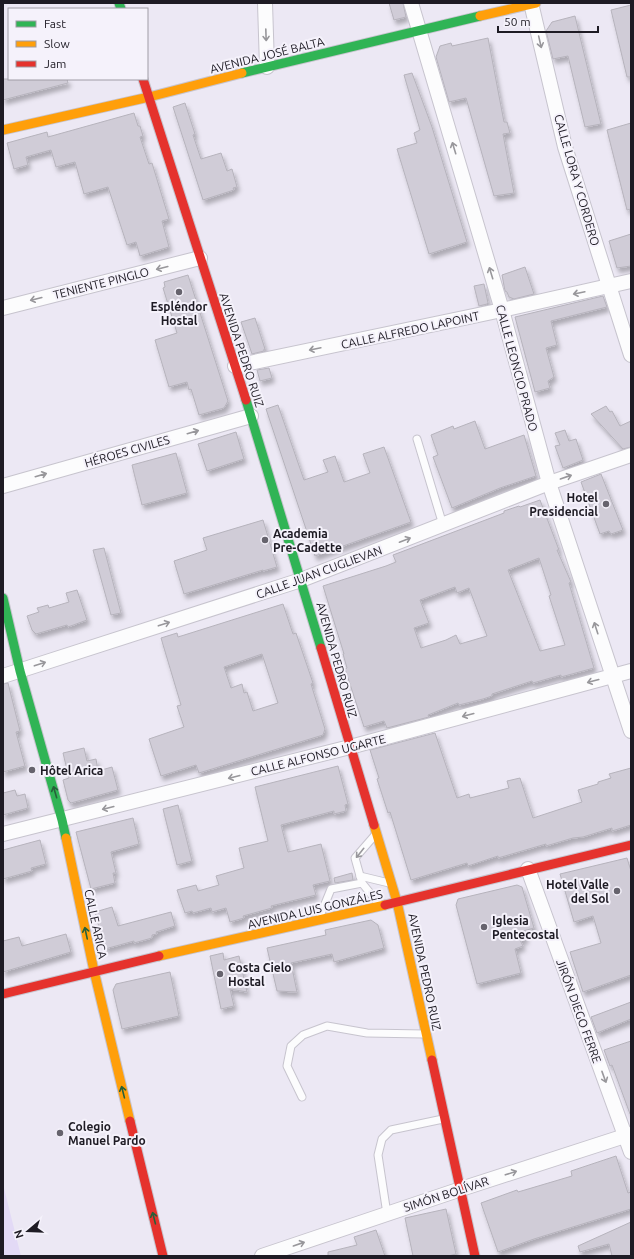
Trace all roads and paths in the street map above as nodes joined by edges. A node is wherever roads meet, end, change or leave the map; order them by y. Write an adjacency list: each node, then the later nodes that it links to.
1 (265, 3): 5 (street, one-way to 5)
2 (411, 3): 4 (street, CALLE LEONCIO PRADO)
3 (533, 3): 4 (street, AVENIDA JOSÉ BALTA); 11 (street, CALLE LORA Y CORDERO, one-way to 11)
4 (419, 31): 5 (street, AVENIDA JOSÉ BALTA); 13 (street, CALLE LEONCIO PRADO, one-way to 4)
5 (267, 67): 7 (street, AVENIDA JOSÉ BALTA)
6 (143, 80): 7 (street, AVENIDA PEDRO RUIZ)
7 (149, 97): 8 (street, AVENIDA JOSÉ BALTA); 9 (street, AVENIDA PEDRO RUIZ)
8 (3, 130)
9 (200, 258): 12 (street, TENIENTE PINGLO, one-way to 12); 15 (street, AVENIDA PEDRO RUIZ)
10 (631, 281): 11 (street, CALLE ALFREDO LAPOINT)
11 (609, 287): 13 (street, CALLE ALFREDO LAPOINT, one-way to 13); 14 (street, CALLE LORA Y CORDERO)
12 (3, 308)
13 (502, 310): 15 (street, CALLE ALFREDO LAPOINT, one-way to 15); 19 (street, CALLE LEONCIO PRADO)
14 (631, 355)
15 (235, 366): 16 (street, AVENIDA PEDRO RUIZ)
16 (251, 416): 20 (street, HÉROES CIVILES, one-way to 16); 22 (street, AVENIDA PEDRO RUIZ)
17 (417, 439): 21 (lane)
18 (631, 455): 19 (street, CALLE JUAN CUGLIEVAN, one-way to 18)
19 (549, 483): 21 (street, CALLE JUAN CUGLIEVAN); 27 (street, CALLE LEONCIO PRADO, one-way to 19)
20 (3, 486)
21 (443, 525): 22 (street, CALLE JUAN CUGLIEVAN, one-way to 21)
22 (301, 580): 24 (street, CALLE JUAN CUGLIEVAN, one-way to 22); 29 (street, AVENIDA PEDRO RUIZ)
23 (3, 598): 24 (street, CALLE ARICA)
24 (20, 671): 26 (street, CALLE JUAN CUGLIEVAN); 30 (street, CALLE ARICA, one-way to 24)
25 (631, 671): 27 (street, CALLE ALFONSO UGARTE)
26 (3, 676)
27 (612, 676): 28 (street, CALLE LEONCIO PRADO); 29 (street, CALLE ALFONSO UGARTE, one-way to 29)
28 (631, 731)
29 (350, 747): 30 (street, CALLE ALFONSO UGARTE, one-way to 30); 31 (street, AVENIDA PEDRO RUIZ)
30 (62, 820): 32 (street, CALLE ALFONSO UGARTE); 40 (street, CALLE ARICA, one-way to 30)
31 (376, 833): 35 (lane, one-way to 35); 36 (street, AVENIDA PEDRO RUIZ)
32 (3, 834)
33 (631, 845): 34 (street, AVENIDA LUIS GONZÁLES)
34 (528, 870): 37 (street, AVENIDA LUIS GONZÁLES); 45 (street, JIRÓN DIEGO FERRE, one-way to 45)
35 (361, 880): 36 (lane); 38 (lane); 39 (lane)
36 (391, 883): 37 (street, AVENIDA PEDRO RUIZ)
37 (397, 902): 38 (street, AVENIDA LUIS GONZÁLES); 42 (street, AVENIDA PEDRO RUIZ)
38 (380, 906): 39 (street, AVENIDA LUIS GONZÁLES)
39 (318, 920): 40 (street, AVENIDA LUIS GONZÁLES)
40 (94, 971): 41 (street, AVENIDA LUIS GONZÁLES); 50 (street, CALLE ARICA, one-way to 40)
41 (3, 994)
42 (426, 1034): 43 (lane); 44 (street, AVENIDA PEDRO RUIZ)
43 (302, 1097)
44 (445, 1118): 47 (street, AVENIDA PEDRO RUIZ); 48 (lane)
45 (628, 1135): 46 (street, JIRÓN DIEGO FERRE); 47 (street, SIMÓN BOLÍVAR, one-way to 45)
46 (631, 1152)
47 (461, 1189): 48 (street, SIMÓN BOLÍVAR); 51 (street, AVENIDA PEDRO RUIZ)
48 (387, 1214): 49 (street, SIMÓN BOLÍVAR, one-way to 48)
49 (268, 1255)
50 (163, 1256)
51 (475, 1256)

